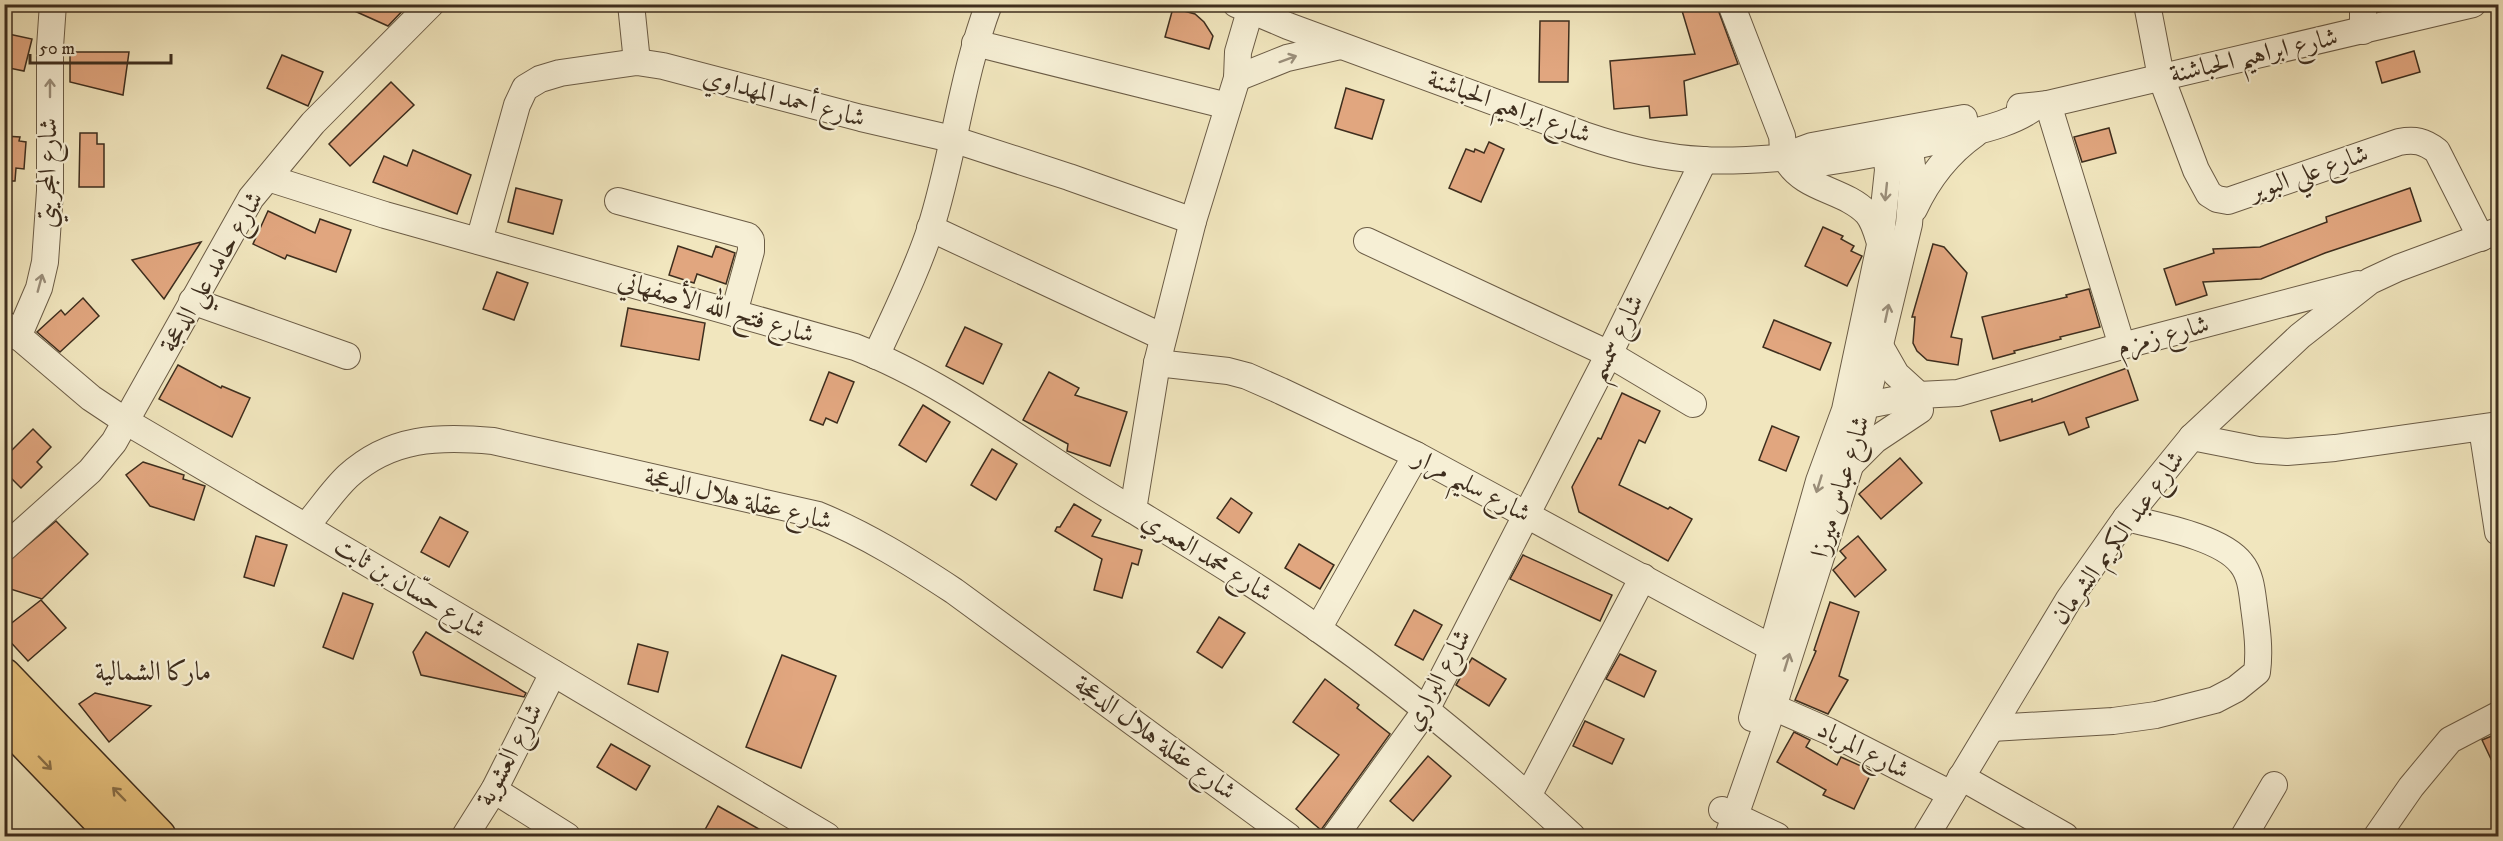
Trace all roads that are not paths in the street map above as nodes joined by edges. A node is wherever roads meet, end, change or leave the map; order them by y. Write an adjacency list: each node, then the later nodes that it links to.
1 (53, 4): 35 (street, شارع المجريتي, one-way to 1)
2 (431, 4): 23 (street, شارع حامد علي الدعجة)
3 (631, 4): 13 (street)
4 (989, 4): 11 (street)
5 (1731, 4): 21 (street)
6 (2147, 4): 14 (street, شارع علي البوير)
7 (2363, 4): 10 (street)
8 (2473, 4): 10 (street, شارع ابراهيم الحباشنة)
9 (1251, 11): 12 (street, شارع ابراهيم الحباشنة); 15 (street, شارع محمد العمري)
10 (2363, 31): 14 (street, شارع ابراهيم الحباشنة)
11 (975, 43): 17 (street); 19 (street)
12 (1340, 46): 15 (street, one-way to 12); 22 (street, شارع ابراهيم الحباشنة)
13 (637, 62): 19 (street, شارع أحمد المهداوي); 29 (street, شارع أحمد المهداوي)
14 (2161, 77): 16 (street, شارع ابراهيم الحباشنة); 28 (street, شارع علي البوير)
15 (1237, 78): 17 (street, شارع محمد العمري)
16 (2041, 105): 18 (street, شارع ابراهيم الحباشنة); 20 (street, شارع ابراهيم الحباشنة); 38 (street)
17 (1228, 106): 25 (street, شارع محمد العمري)
18 (1979, 131): 20 (street, شارع ابراهيم الحباشنة); 26 (street)
19 (952, 139): 25 (street, شارع أحمد المهداوي); 27 (street)
20 (1897, 141): 21 (street, شارع ابراهيم الحباشنة); 26 (street, شارع عباس ميرزا); 31 (street, شارع عباس ميرزا, one-way to 31)
21 (1788, 157): 22 (street, شارع ابراهيم الحباشنة); 31 (street)
22 (1704, 160): 39 (street, شارع سمسم)
23 (268, 178): 29 (street, شارع فتح الله الأصفهاني); 33 (street, شارع حامد علي الدعجة)
24 (618, 201): 34 (street)
25 (1193, 221): 36 (street, شارع محمد العمري)
26 (1909, 224): 37 (street, شارع عباس ميرزا, one-way to 26)
27 (930, 228): 36 (street); 41 (street)
28 (2490, 234): 32 (street, شارع عبد الكريم الشرمان)
29 (479, 241): 34 (street, شارع فتح الله الأصفهاني)
30 (1367, 241): 39 (street)
31 (1880, 245): 45 (street, شارع عباس ميرزا)
32 (2370, 281): 38 (street, شارع زمزم); 48 (street, شارع عبد الكريم الشرمان)
33 (192, 301): 40 (street); 46 (street, شارع حامد علي الدعجة)
34 (734, 313): 41 (street, شارع فتح الله الأصفهاني)
35 (11, 331): 46 (street, شارع حسّان بن ثابت)
36 (1163, 337): 42 (street, شارع محمد العمري)
37 (1880, 346): 43 (street); 45 (street, شارع عباس ميرزا)
38 (2122, 346): 43 (street, شارع زمزم)
39 (1609, 354): 44 (street); 52 (street, شارع سمسم)
40 (347, 356)
41 (876, 356): 51 (street, شارع فتح الله الأصفهاني)
42 (1157, 363): 49 (street, شارع سليم مرار); 51 (street, شارع محمد العمري)
43 (1920, 403): 45 (street, شارع زمزم); 50 (street)
44 (1693, 404)
45 (1855, 411): 50 (street, شارع عباس ميرزا); 59 (street, شارع عباس ميرزا, one-way to 59)
46 (127, 422): 54 (street, شارع حسّان بن ثابت); 56 (street, شارع حامد علي الدعجة)
47 (2490, 426): 48 (street); 55 (street)
48 (2192, 437): 53 (street, شارع عبد الكريم الشرمان)
49 (1416, 455): 52 (street, شارع سليم مرار); 58 (street)
50 (1850, 466): 62 (street, شارع عباس ميرزا, one-way to 50)
51 (1133, 510): 58 (street, شارع محمد العمري)
52 (1525, 514): 57 (street, شارع سليم مرار); 63 (street, شارع البراري)
53 (2126, 518): 66 (street, شارع عبد الكريم الشرمان); 66 (street)
54 (306, 526): 60 (street, شارع حسّان بن ثابت); 77 (street, شارع عقلة هلال الدعجة)
55 (2499, 532)
56 (4, 548)
57 (1643, 577): 59 (street, شارع سليم مرار); 70 (street)
58 (1318, 629): 63 (street, شارع محمد العمري)
59 (1772, 648): 71 (street, شارع عباس ميرزا)
60 (553, 673): 69 (street, شارع العشوية); 76 (street, شارع حسّان بن ثابت)
61 (4, 675): 73 (main road, one-way to 61)
62 (1773, 707): 68 (street, شارع المرباد); 71 (street, شارع عباس ميرزا)
63 (1426, 710): 70 (street, شارع محمد العمري); 78 (street, شارع البراري)
64 (2499, 715): 85 (street)
65 (4, 721): 72 (main road, one-way to 72)
66 (1992, 728): 68 (street, شارع عبد الكريم الشرمان)
67 (2274, 785): 84 (street)
68 (1956, 786): 82 (street, شارع عبد الكريم الشرمان); 83 (street, شارع المرباد)
69 (494, 790): 74 (street, شارع العشوية); 75 (street)
70 (1528, 796): 79 (street, شارع محمد العمري)
71 (1729, 820): 80 (street, شارع عباس ميرزا); 81 (street)
72 (115, 837)
73 (159, 837)
74 (465, 837)
75 (567, 837)
76 (826, 837)
77 (1288, 837)
78 (1335, 837)
79 (1572, 837)
80 (1712, 837)
81 (1777, 837)
82 (1926, 837)
83 (2066, 837)
84 (2244, 837)
85 (2377, 837)

